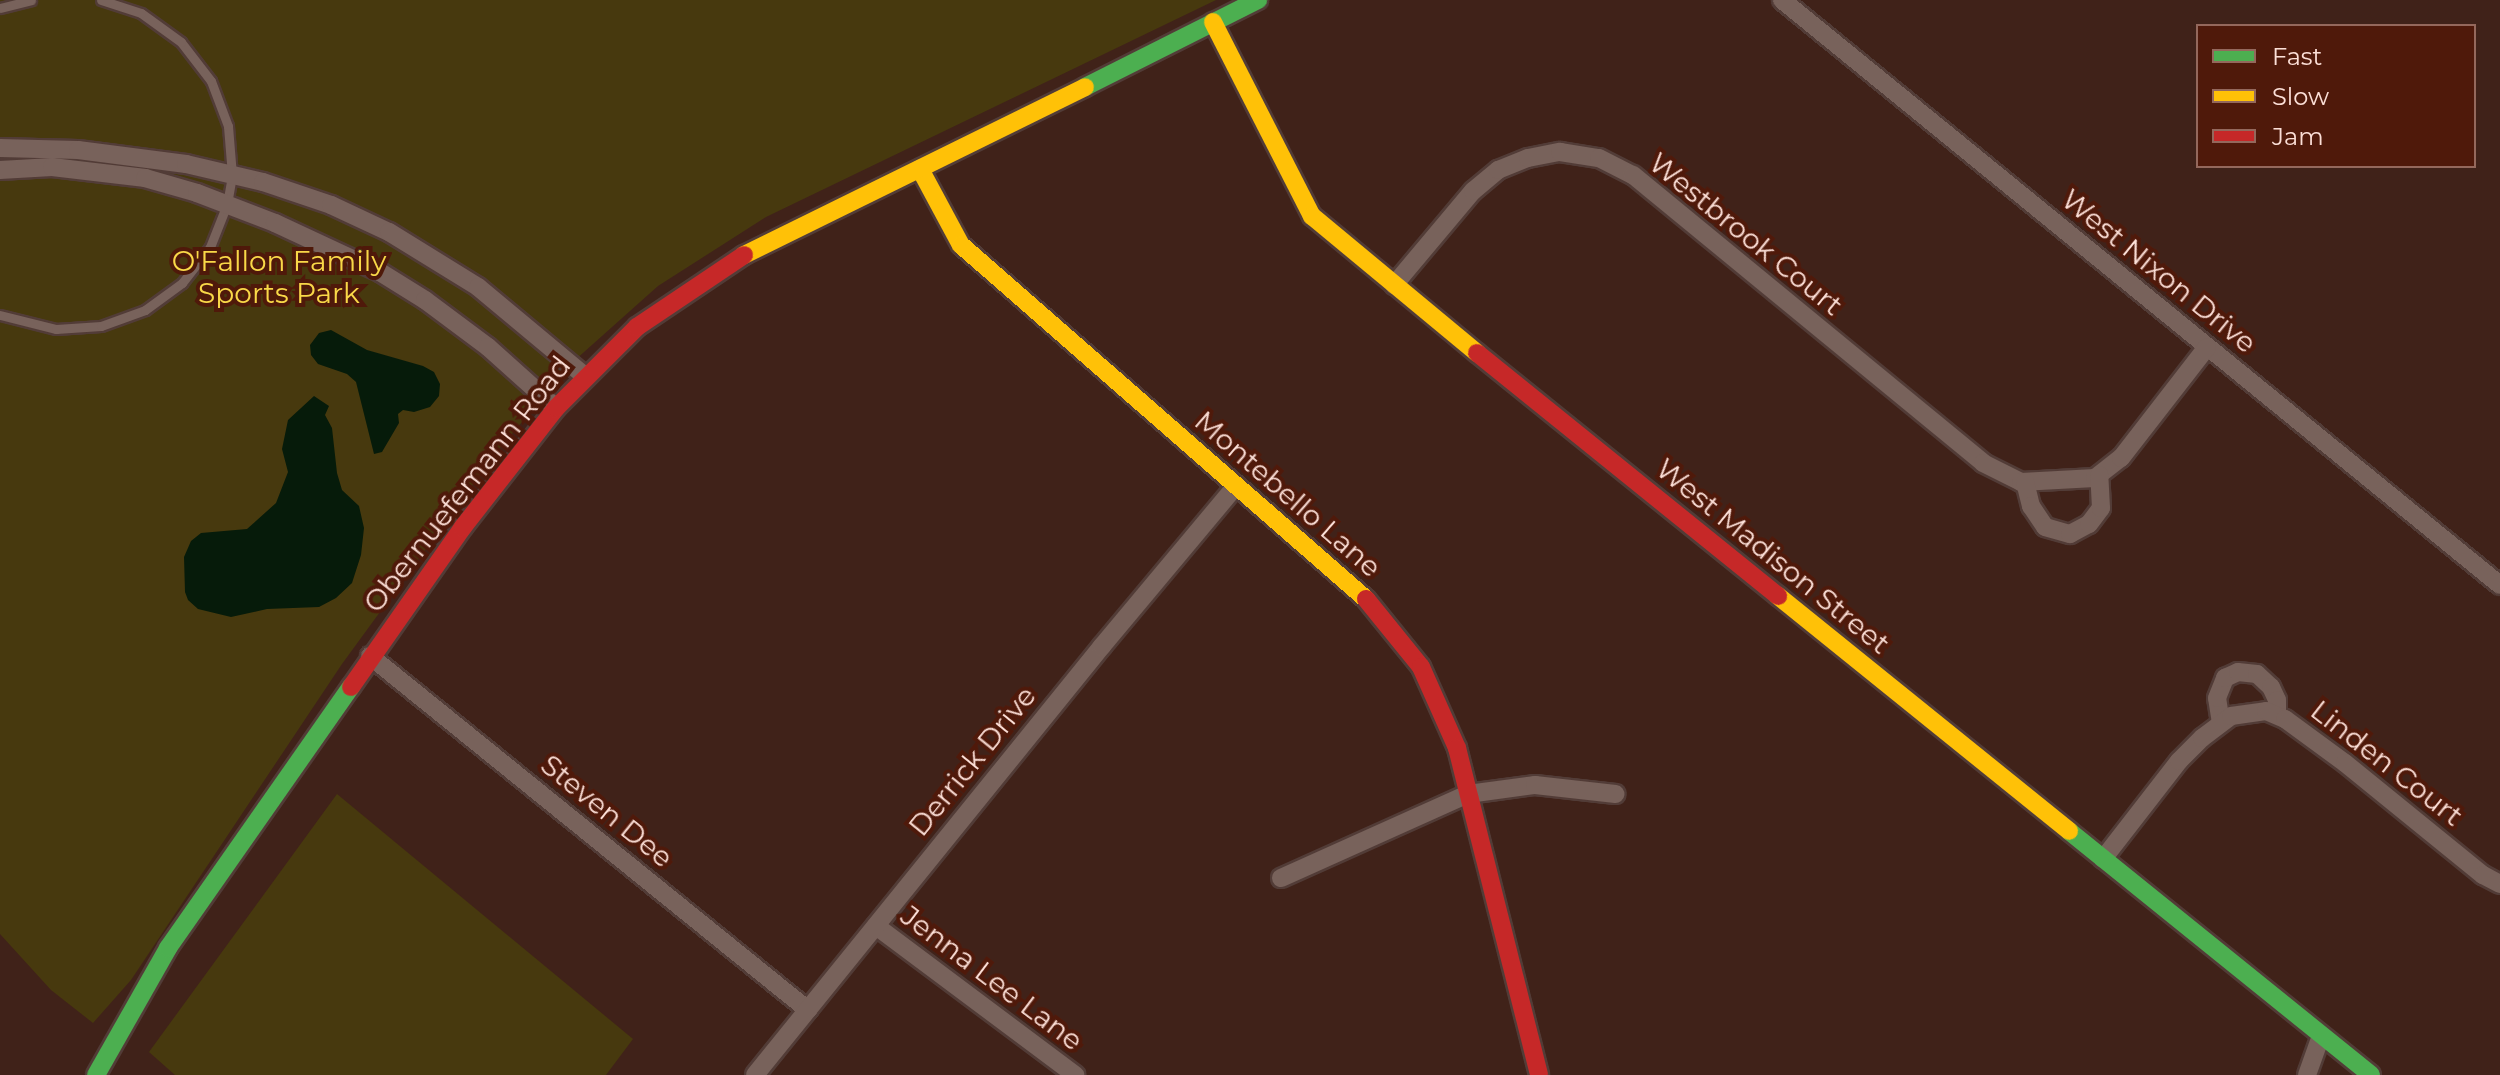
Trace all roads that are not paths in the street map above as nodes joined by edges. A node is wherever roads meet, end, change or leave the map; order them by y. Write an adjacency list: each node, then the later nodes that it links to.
1 (31, 0): 5 (lane)
2 (101, 0): 10 (lane)
3 (1258, 0): 6 (street, Obernuefemann Road)
4 (1782, 0): 14 (street, West Nixon Drive)
5 (0, 8)
6 (1213, 22): 8 (street, Obernuefemann Road); 12 (street, West Madison Street)
7 (0, 148): 10 (street)
8 (920, 169): 15 (street, Obernuefemann Road); 19 (street, Montebello Lane)
9 (0, 170): 11 (street)
10 (232, 175): 11 (lane); 15 (street)
11 (227, 204): 13 (lane); 16 (street)
12 (1394, 285): 18 (street, Westbrook Court); 26 (street, West Madison Street)
13 (0, 315)
14 (2207, 347): 17 (street); 20 (street, West Nixon Drive)
15 (585, 376): 16 (street, Obernuefemann Road)
16 (556, 408): 21 (street, Obernuefemann Road)
17 (2099, 475): 18 (street, Westbrook Court); 18 (street)
18 (2025, 482)
19 (1236, 486): 24 (street, Montebello Lane); 29 (street, Derrick Drive)
20 (2500, 585)
21 (370, 656): 30 (street, Steven Dee); 33 (street, Obernuefemann Road)
22 (2277, 715): 23 (street, Linden Court); 23 (street, Linden Court); 28 (street, Linden Court)
23 (2221, 723): 26 (street, Linden Court)
24 (1468, 794): 25 (street); 27 (street); 35 (street, Montebello Lane)
25 (1615, 794)
26 (2103, 859): 31 (street, West Madison Street)
27 (1281, 878)
28 (2500, 884)
29 (876, 926): 30 (street, Derrick Drive); 32 (street, Jenna Lee Lane)
30 (808, 1010): 34 (street, Derrick Drive)
31 (2321, 1036): 36 (street); 37 (street, West Madison Street)
32 (1070, 1073)
33 (95, 1074)
34 (755, 1075)
35 (1539, 1075)
36 (2307, 1075)
37 (2371, 1075)

